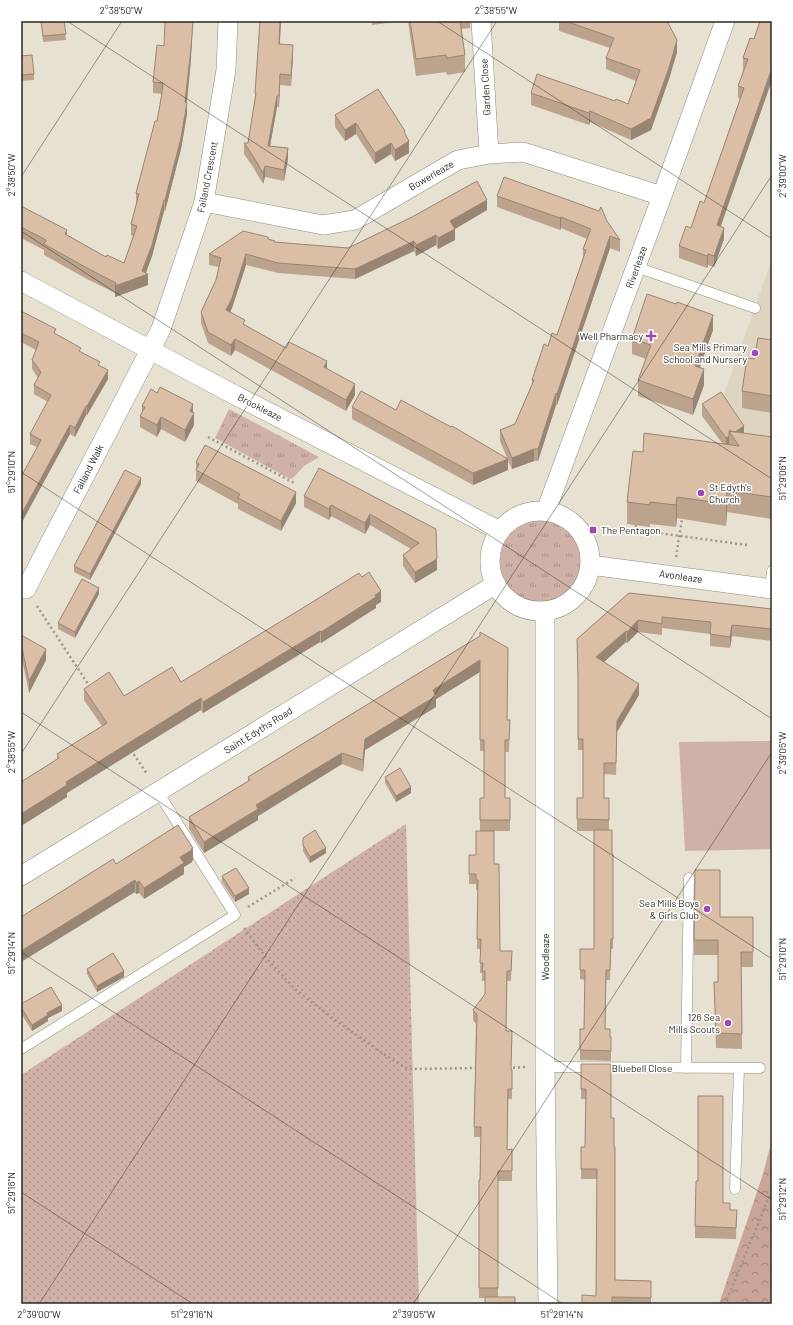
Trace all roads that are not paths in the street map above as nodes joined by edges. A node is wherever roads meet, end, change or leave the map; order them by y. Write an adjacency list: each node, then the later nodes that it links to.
1 (228, 21): 6 (street, Failand Crescent)
2 (481, 21): 4 (street, Garden Close)
3 (725, 21): 5 (street, Riverleaze)
4 (488, 154): 5 (street, Bowerleaze); 6 (street, Bowerleaze)
5 (662, 196): 7 (street, Riverleaze)
6 (204, 202): 10 (street, Failand Crescent)
7 (636, 267): 9 (lane); 11 (street, Riverleaze)
8 (21, 281): 10 (street, Brookleaze)
9 (755, 308)
10 (150, 349): 12 (street, Brookleaze); 16 (street, Failand Walk)
11 (546, 511): 12 (street); 13 (street)
12 (500, 531): 15 (street)
13 (590, 565): 14 (street, Avonleaze); 17 (street)
14 (771, 583)
15 (496, 584): 17 (street); 18 (street, Saint Edyths Road)
16 (26, 589)
17 (545, 611): 22 (street, Woodleaze)
18 (158, 792): 19 (street, Saint Edyths Road); 21 (lane)
19 (21, 876)
20 (689, 878): 23 (lane)
21 (21, 1049)
22 (545, 1067): 23 (lane, Bluebell Close); 27 (street, Woodleaze)
23 (686, 1068): 24 (lane, Bluebell Close)
24 (739, 1068): 25 (lane, Bluebell Close); 26 (lane)
25 (760, 1068)
26 (736, 1189)
27 (548, 1304)

